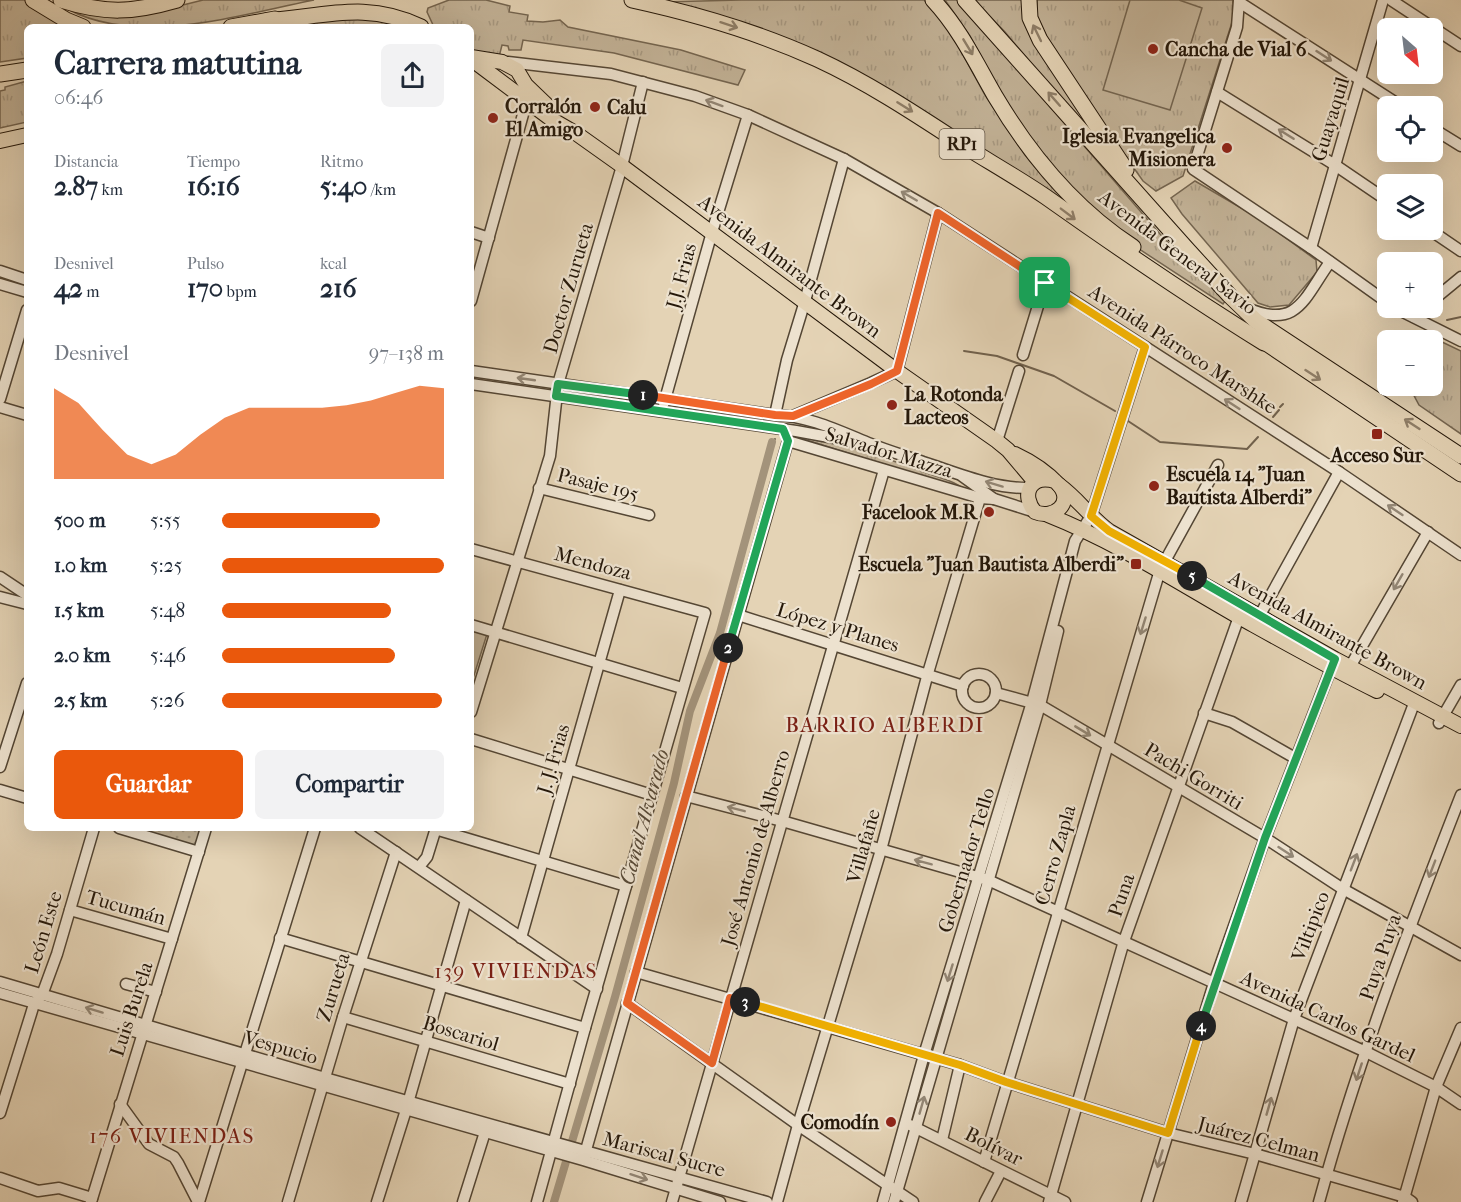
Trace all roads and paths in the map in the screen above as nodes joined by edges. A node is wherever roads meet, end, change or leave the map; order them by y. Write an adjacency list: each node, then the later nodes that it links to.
1 (33, 0): 13 (highway)
2 (61, 0): 3 (highway)
3 (177, 0)
4 (363, 0): 12 (highway)
5 (632, 0): 64 (highway, RP1, one-way to 64)
6 (933, 0): 64 (highway, Avenida General Savio / RP1, one-way to 64)
7 (965, 0): 41 (highway, one-way to 7)
8 (1029, 0): 41 (highway, one-way to 8)
9 (1383, 0): 23 (street, Guayaquil)
10 (1391, 0): 16 (street)
11 (1239, 1): 23 (street, one-way to 23); 26 (street)
12 (266, 21): 14 (highway); 15 (highway)
13 (75, 24)
14 (248, 24)
15 (414, 24)
16 (1461, 46)
17 (474, 61): 20 (main road, Avenida Párroco Marshke)
18 (474, 62): 25 (main road)
19 (24, 64): 22 (highway)
20 (506, 64): 24 (street, Avenida Párroco Marshke); 25 (main road); 32 (main road)
21 (24, 70): 22 (highway)
22 (3, 72)
23 (1361, 80): 27 (street); 38 (street, Guayaquil)
24 (643, 82): 29 (street, Avenida Párroco Marshke, one-way to 24); 39 (street, Doctor Zurueta)
25 (506, 86): 28 (main road)
26 (1217, 92): 38 (street, one-way to 26); 47 (street)
27 (1386, 96)
28 (526, 100): 32 (main road); 45 (street)
29 (748, 115): 37 (street, Avenida Párroco Marshke); 43 (street, J.J. Frias)
30 (24, 128): 31 (main road)
31 (0, 133)
32 (577, 134): 39 (main road, Avenida Almirante Brown)
33 (1443, 135): 36 (street)
34 (24, 136): 35 (main road)
35 (0, 141)
36 (1461, 146)
37 (844, 159): 42 (street, Avenida Párroco Marshke, one-way to 37); 59 (street)
38 (1335, 165): 40 (street); 47 (street, Guayaquil)
39 (622, 166): 43 (main road, Avenida Almirante Brown); 71 (street, Doctor Zurueta)
40 (1377, 194)
41 (1148, 206): 60 (highway, Avenida General Savio)
42 (938, 213): 53 (street, Avenida Párroco Marshke); 68 (street)
43 (712, 232): 59 (main road, Avenida Almirante Brown); 73 (street, J.J. Frias)
44 (474, 233): 45 (street)
45 (489, 238): 55 (street)
46 (1443, 239): 48 (street)
47 (1311, 248): 49 (street)
48 (1461, 251)
49 (1330, 262): 58 (street); 60 (street)
50 (0, 272): 52 (street)
51 (1461, 277): 57 (street)
52 (24, 279)
53 (1045, 283): 65 (street, Avenida Párroco Marshke); 66 (street)
54 (0, 284): 56 (street)
55 (474, 290)
56 (24, 291)
57 (1443, 292)
58 (1377, 295)
59 (805, 302): 68 (main road, Avenida Almirante Brown); 78 (street)
60 (1239, 305): 84 (highway, Avenida General Savio, one-way to 60)
61 (1416, 318): 63 (street)
62 (24, 320): 74 (street)
63 (1461, 341)
64 (1264, 343): 89 (highway, Avenida General Savio / RP1, one-way to 89)
65 (1145, 347): 87 (street, Avenida Párroco Marshke, one-way to 65); 97 (street, Gobernador Tello)
66 (1023, 355)
67 (474, 371): 71 (street, one-way to 67)
68 (897, 371): 79 (street); 83 (main road, Avenida Almirante Brown)
69 (1019, 371): 83 (street)
70 (474, 384): 72 (street)
71 (558, 384): 72 (street, Doctor Zurueta); 73 (street)
72 (556, 396): 76 (street); 92 (street, Doctor Zurueta)
73 (666, 398): 76 (street, J.J. Frias); 78 (street)
74 (0, 399)
75 (0, 407): 77 (street)
76 (662, 412): 80 (street)
77 (24, 414)
78 (775, 415): 79 (street)
79 (793, 416): 82 (street)
80 (783, 429): 81 (street); 82 (street)
81 (788, 441): 86 (street, Salvador Mazza); 110 (street)
82 (871, 444): 88 (street)
83 (1003, 446): 90 (main road, Avenida Almirante Brown); 91 (main road)
84 (1458, 453)
85 (1218, 465): 103 (street, Cerro Zapla)
86 (884, 470): 93 (street, Salvador Mazza); 114 (street, José Antonio de Alberro)
87 (1339, 472): 99 (street, Avenida Párroco Marshke, one-way to 87); 111 (street)
88 (960, 474): 91 (street, one-way to 88); 94 (street)
89 (1461, 476)
90 (1057, 483): 91 (main road); 95 (main road); 97 (main road, Avenida Almirante Brown)
91 (1032, 485): 95 (main road)
92 (539, 488): 96 (street, Pasaje 195); 102 (street, Doctor Zurueta)
93 (980, 498): 94 (street, Salvador Mazza); 118 (street, Villafañe)
94 (994, 499): 95 (street)
95 (1042, 513): 98 (main road, Avenida Almirante Brown)
96 (649, 515)
97 (1091, 516): 98 (street, Gobernador Tello); 103 (main road, Avenida Almirante Brown)
98 (1084, 529): 103 (main road, Avenida Almirante Brown); 125 (street, Gobernador Tello)
99 (1428, 532): 101 (street, Avenida Párroco Marshke); 117 (street, one-way to 117)
100 (474, 550): 102 (street, Mendoza)
101 (1461, 555)
102 (517, 561): 105 (street, Mendoza); 113 (street, Doctor Zurueta)
103 (1162, 565): 109 (main road, Avenida Almirante Brown); 132 (street, Cerro Zapla, one-way to 132)
104 (0, 577): 106 (street)
105 (620, 590): 115 (street, J. J. Frias); 121 (street, Mendoza)
106 (24, 593)
107 (0, 597): 108 (street)
108 (24, 603)
109 (1241, 611): 111 (main road, Avenida Almirante Brown); 127 (street, Puna)
110 (738, 615): 114 (street, López y Planes); 140 (street)
111 (1257, 620): 116 (main road, Avenida Almirante Brown)
112 (474, 626): 113 (street)
113 (495, 632): 115 (street); 124 (street, Doctor Zurueta)
114 (833, 644): 118 (street, López y Planes); 142 (street, José Antonio de Alberro)
115 (599, 663): 121 (street); 135 (street, J. J. Frias)
116 (1333, 663): 117 (main road, Avenida Almirante Brown); 133 (street)
117 (1347, 671): 126 (main road, Avenida Almirante Brown)
118 (928, 673): 120 (street, López y Planes); 151 (street, Villafañe)
119 (1461, 685): 128 (street)
120 (963, 686): 123 (street); 123 (street)
121 (682, 688): 138 (street)
122 (24, 692): 134 (street)
123 (996, 693): 125 (street, Pachi Gorriti)
124 (474, 702)
125 (1036, 704): 132 (street, Pachi Gorriti, one-way to 132); 156 (street, Gobernador Tello)
126 (1414, 705): 128 (main road, Avenida Almirante Brown); 158 (street, Viltipico, one-way to 126)
127 (1204, 713): 133 (street); 136 (street, Puna)
128 (1441, 719): 129 (main road, Avenida Almirante Brown); 130 (main road, Avenida Almirante Brown)
129 (1461, 726)
130 (1461, 735)
131 (474, 740): 135 (street)
132 (1107, 745): 136 (street, Pachi Gorriti); 161 (street, Cerro Zapla)
133 (1295, 758): 150 (street)
134 (0, 767)
135 (569, 769): 138 (street); 154 (street, J. J. Frias)
136 (1178, 787): 150 (street, Pachi Gorriti); 166 (street, Puna)
137 (0, 790): 141 (street)
138 (652, 795): 157 (street)
139 (1461, 795): 162 (street, Puya Puya, one-way to 162)
140 (686, 796): 142 (street, Avenida Carlos Gardel, one-way to 140); 169 (street)
141 (24, 797)
142 (782, 820): 151 (street, Avenida Carlos Gardel); 178 (street, José Antonio de Alberro)
143 (93, 831): 160 (street, León Este)
144 (129, 831): 152 (street)
145 (205, 831): 152 (street, Luis Burela)
146 (314, 831): 163 (street)
147 (364, 831): 153 (street)
148 (435, 831): 155 (street)
149 (443, 831): 154 (street)
150 (1265, 838): 158 (street, Pachi Gorriti, one-way to 158); 171 (street)
151 (881, 850): 156 (street, Avenida Carlos Gardel, one-way to 151); 183 (street, Villafañe)
152 (199, 852): 165 (street, Luis Burela)
153 (396, 852): 155 (street); 168 (street, Zurueta)
154 (543, 861): 157 (street); 164 (street, J. J. Frias)
155 (419, 867): 159 (street)
156 (984, 878): 161 (street, Avenida Carlos Gardel); 189 (street, Gobernador Tello, one-way to 189); 190 (street, Gobernador Tello)
157 (626, 886): 174 (street)
158 (1343, 889): 162 (street, Pachi Gorriti); 182 (street, Viltipico)
159 (466, 900): 164 (street); 173 (street)
160 (70, 910): 165 (street, Tucumán); 177 (street, León Este)
161 (1057, 911): 166 (street, Avenida Carlos Gardel); 195 (street, Cerro Zapla)
162 (1410, 927): 167 (street, Pachi Gorriti); 188 (street, Puya Puya)
163 (280, 938): 168 (street); 191 (street)
164 (521, 938): 174 (street)
165 (172, 939): 175 (street, Luis Burela)
166 (1124, 941): 171 (street, Avenida Carlos Gardel); 199 (street, Puna)
167 (1461, 955)
168 (360, 960): 173 (street); 181 (street, Zurueta)
169 (636, 972): 178 (street); 179 (street)
170 (0, 982): 177 (street, Vespucio)
171 (1214, 983): 182 (street, Avenida Carlos Gardel); 206 (street)
172 (126, 984): 175 (street)
173 (441, 985): 184 (street); 187 (street)
174 (597, 989): 184 (street)
175 (156, 992): 185 (street, Luis Burela)
176 (0, 993): 180 (street, Vespucio)
177 (42, 995): 180 (street, León Este); 185 (street, Vespucio, one-way to 177)
178 (730, 998): 183 (street); 192 (street, José Antonio de Alberro)
179 (627, 1003): 192 (street); 210 (street)
180 (34, 1004): 185 (street, Vespucio); 202 (street, León Este)
181 (343, 1017): 187 (street, Boscariol); 194 (street, Zurueta)
182 (1294, 1019): 188 (street, Avenida Carlos Gardel); 209 (street, Viltipico, one-way to 182)
183 (828, 1026): 189 (street); 203 (street, Villafañe)
184 (585, 1028): 196 (street)
185 (144, 1030): 191 (street, Vespucio); 198 (street, Luis Burela)
186 (1460, 1031): 197 (street)
187 (425, 1041): 196 (street, Boscariol); 201 (street)
188 (1365, 1052): 197 (street, Avenida Carlos Gardel); 214 (street, Puya Puya, one-way to 214)
189 (924, 1055): 190 (street, Juárez Celman); 204 (street, Gobernador Tello)
190 (936, 1058): 193 (street, Juárez Celman); 204 (street, Gobernador Tello, one-way to 190)
191 (244, 1059): 194 (street, Vespucio); 221 (street)
192 (712, 1063): 203 (street); 213 (street, José Antonio de Alberro)
193 (960, 1065): 195 (street, Juárez Celman); 207 (street)
194 (324, 1082): 201 (street, Vespucio); 222 (street, Zurueta)
195 (1006, 1082): 199 (street, Juárez Celman); 211 (street, Cerro Zapla)
196 (570, 1084): 208 (street)
197 (1436, 1086): 200 (street, Avenida Carlos Gardel); 220 (street)
198 (120, 1104): 219 (street, Luis Burela); 221 (street)
199 (1077, 1104): 206 (street, Juárez Celman); 218 (street, Puna)
200 (1461, 1104)
201 (407, 1106): 205 (street, Vespucio); 208 (street, Vespucio); 223 (street)
202 (0, 1113)
203 (798, 1125): 217 (street); 229 (street, Villafañe)
204 (911, 1126): 207 (street, Bolívar); 217 (street, Gobernador Tello)
205 (485, 1132): 208 (street, Vespucio); 224 (street)
206 (1168, 1133): 209 (street, Juárez Celman); 234 (street, one-way to 234)
207 (942, 1140): 211 (street, Bolívar)
208 (552, 1147): 210 (street); 225 (street)
209 (1255, 1154): 214 (street, Juárez Celman); 235 (street, Viltipico)
210 (584, 1156): 213 (street, Mariscal Sucre); 216 (street, Mariscal Sucre, one-way to 216)
211 (984, 1161): 212 (street, Bolívar)
212 (1001, 1171): 218 (street, Bolívar); 232 (street)
213 (680, 1176): 216 (street, José Antonio de Alberro); 228 (street, Mariscal Sucre)
214 (1326, 1176): 220 (street, Juárez Celman); 236 (street, Puya Puya)
215 (0, 1178): 219 (street)
216 (676, 1189): 226 (street, José Antonio de Alberro); 227 (street, Mariscal Sucre)
217 (893, 1193): 230 (street, Gobernador Tello); 231 (street)
218 (1051, 1198): 233 (street, Bolívar)
219 (91, 1200)
220 (1407, 1200)
221 (198, 1202)
222 (288, 1202)
223 (377, 1202)
224 (463, 1202)
225 (537, 1202)
226 (672, 1202)
227 (720, 1202)
228 (767, 1202)
229 (777, 1202)
230 (883, 1202)
231 (913, 1202)
232 (985, 1202)
233 (1065, 1202)
234 (1147, 1202)
235 (1241, 1202)
236 (1319, 1202)

